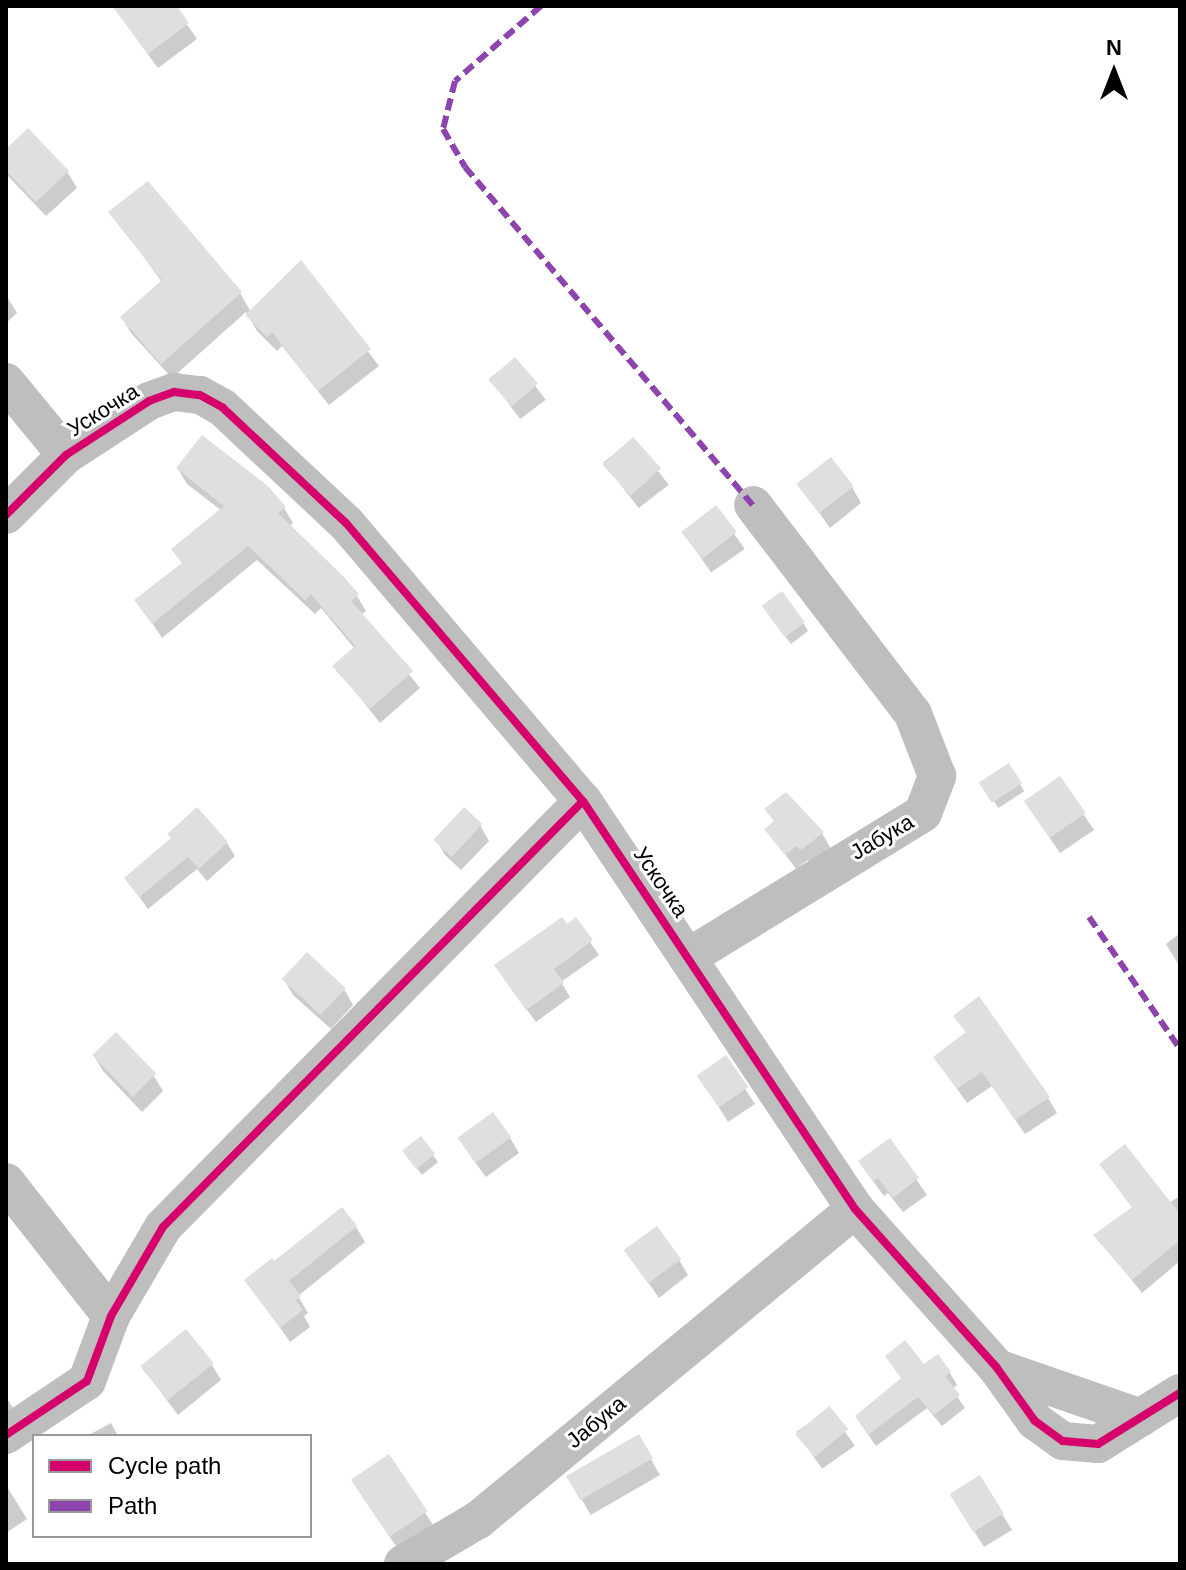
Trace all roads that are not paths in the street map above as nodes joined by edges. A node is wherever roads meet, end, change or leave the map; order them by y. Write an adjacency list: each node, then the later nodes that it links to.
1 (6, 382): 2 (street, Ускочка)
2 (66, 455): 4 (street); 5 (street, Ускочка)
3 (753, 505): 6 (street, Јабука)
4 (6, 515)
5 (583, 801): 6 (street, Ускочка); 9 (street)
6 (690, 956): 8 (street, Ускочка)
7 (6, 1182): 9 (street)
8 (855, 1209): 10 (street, Ускочка); 12 (street, Јабука)
9 (111, 1316): 11 (street)
10 (1180, 1393)
11 (6, 1435)
12 (403, 1564)

